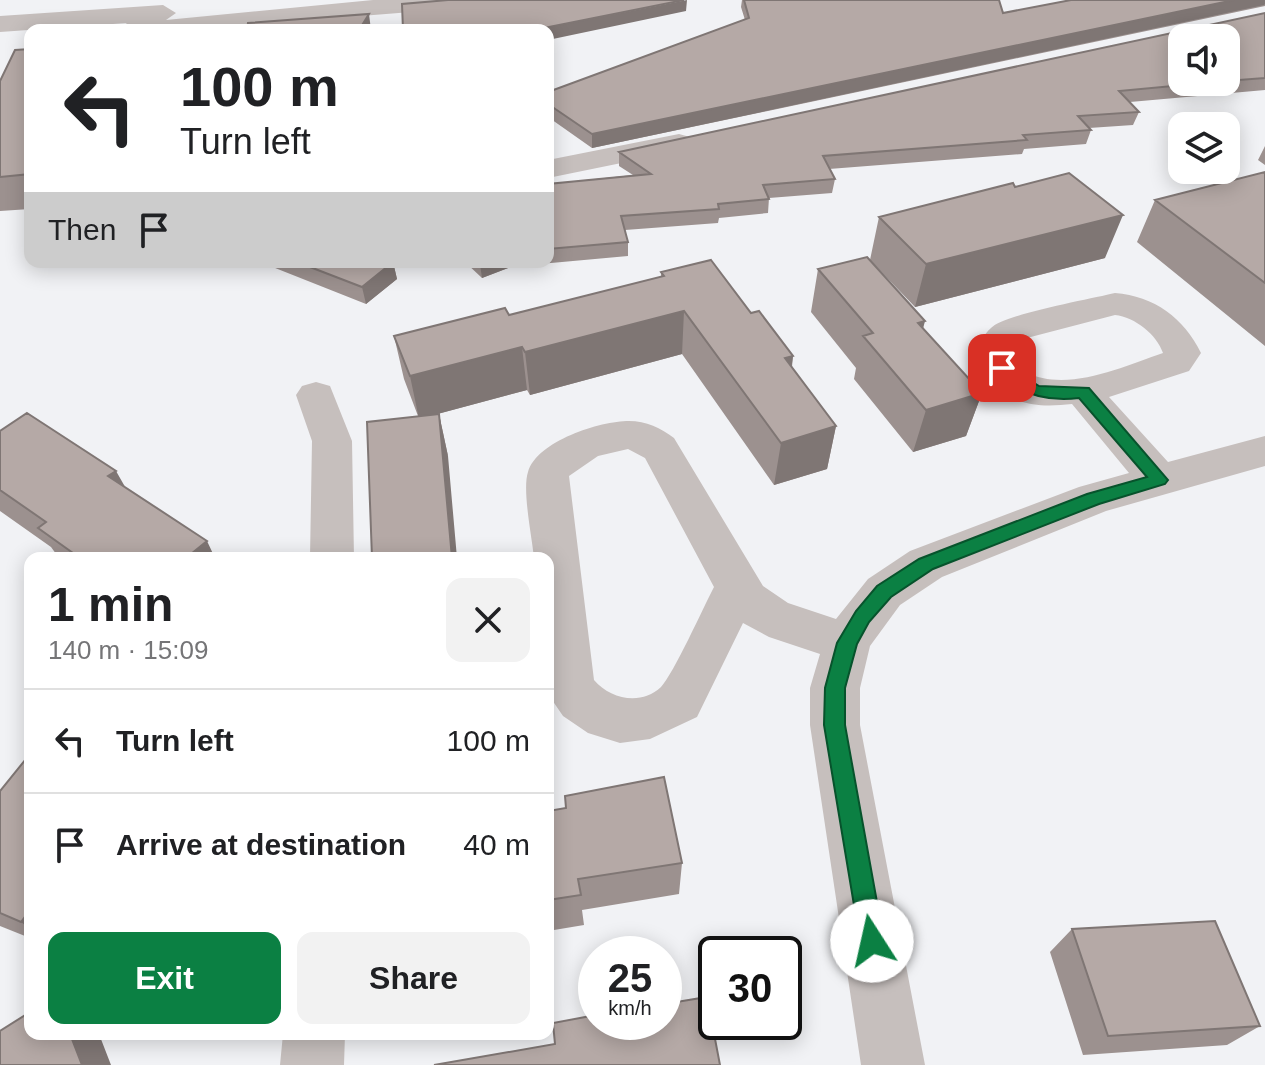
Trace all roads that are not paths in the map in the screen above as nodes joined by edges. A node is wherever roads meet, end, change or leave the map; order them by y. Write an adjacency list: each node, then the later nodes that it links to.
1 (475, 0): 2 (street)
2 (380, 12): 3 (street)
3 (123, 19): 4 (street)
4 (40, 22): 5 (street)
5 (0, 24)
6 (24, 29): 7 (street)
7 (0, 39)
8 (699, 139): 9 (street)
9 (554, 168)
10 (1083, 392): 13 (street)
11 (316, 395): 14 (street)
12 (1265, 451): 13 (street)
13 (1159, 480): 16 (street)
14 (332, 552)
15 (737, 587): 15 (street); 16 (street)
16 (847, 643): 19 (street)
17 (314, 1040): 18 (street)
18 (312, 1065)
19 (893, 1065)

